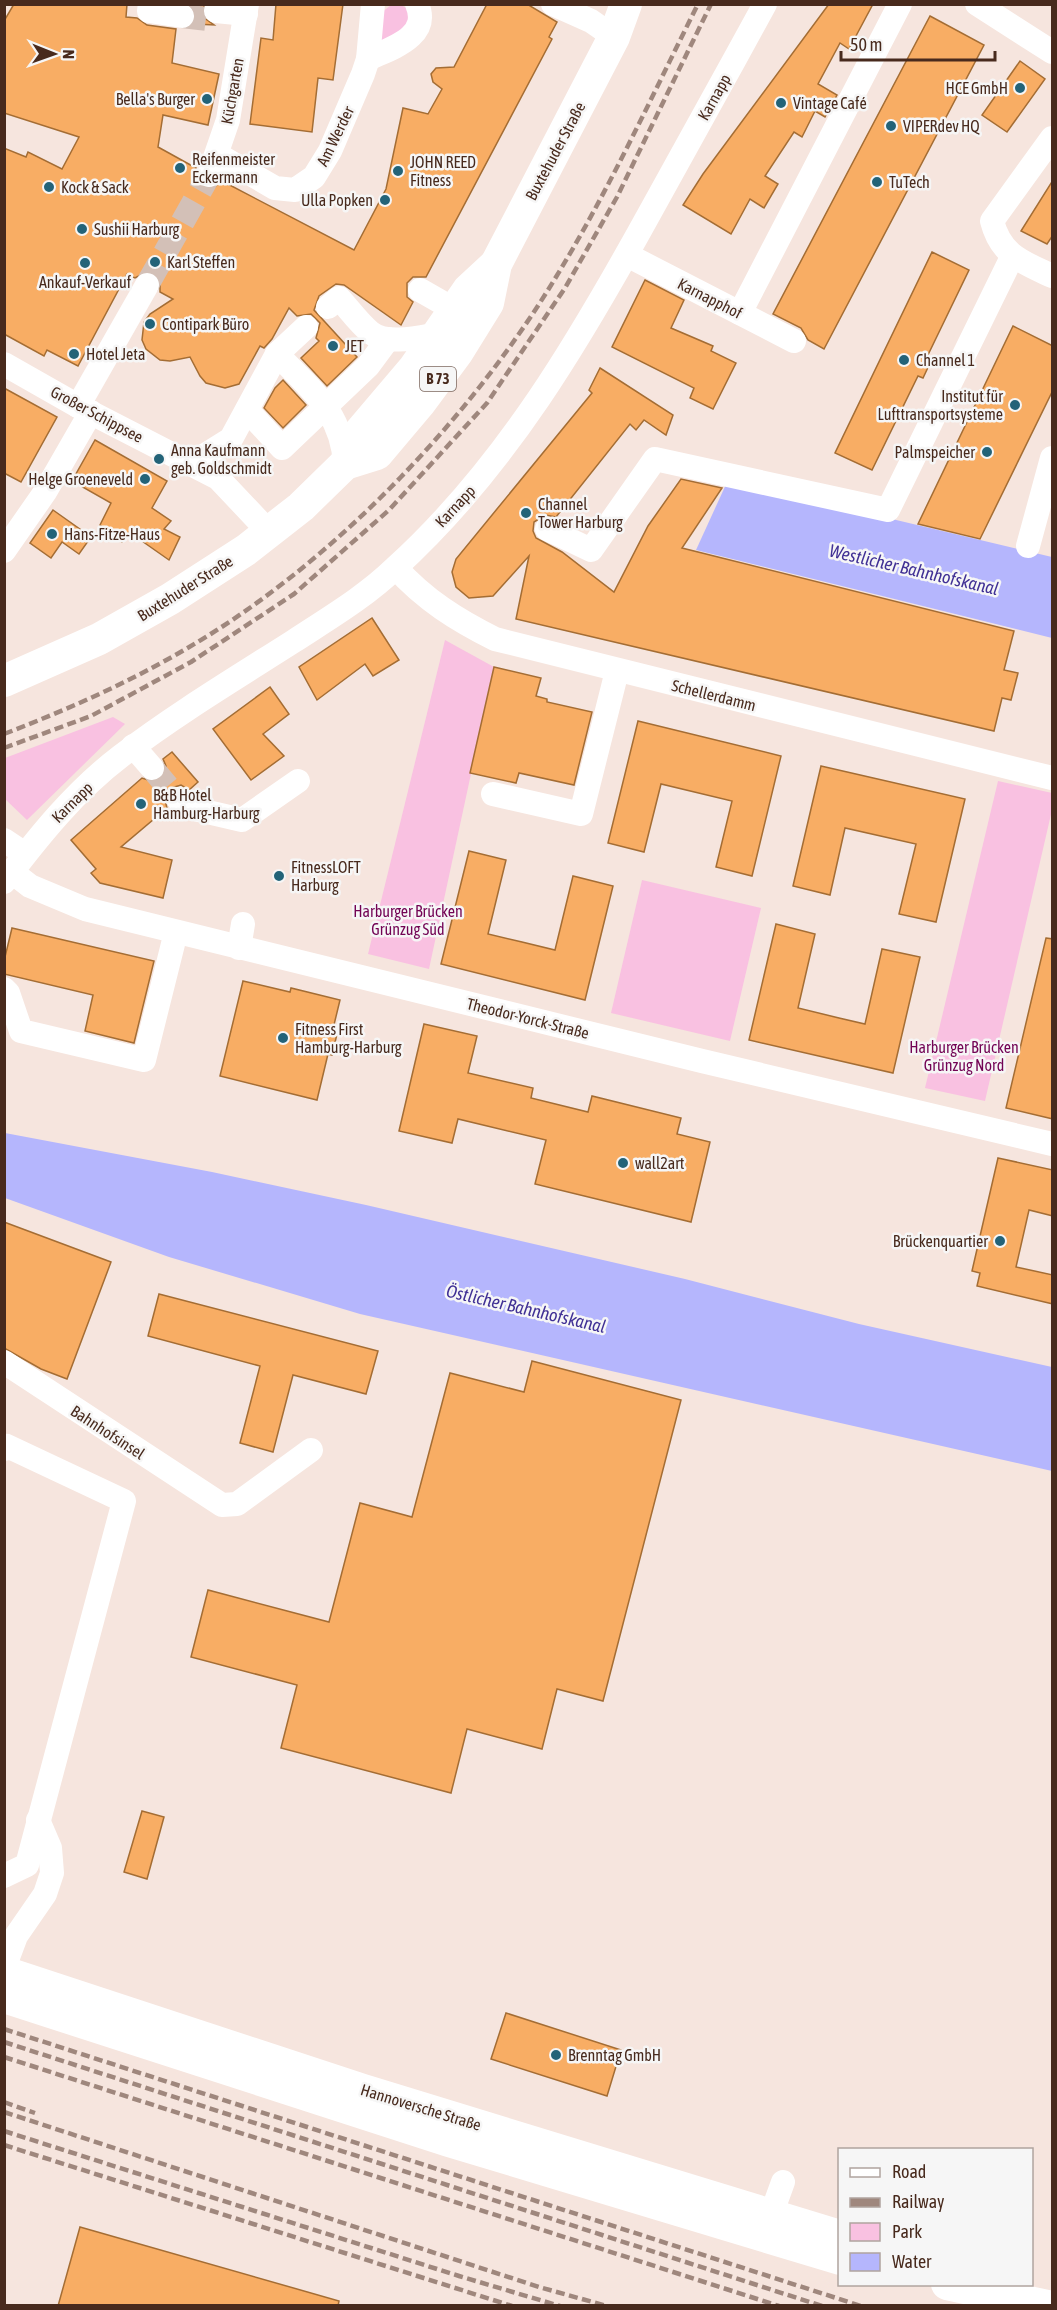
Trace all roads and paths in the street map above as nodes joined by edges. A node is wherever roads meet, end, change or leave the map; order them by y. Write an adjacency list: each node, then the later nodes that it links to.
1 (150, 4): 11 (street)
2 (373, 4): 15 (street, Am Werder)
3 (417, 4): 15 (street)
4 (553, 4): 13 (street)
5 (626, 4): 13 (main road, Buxtehuder Straße / B 73)
6 (641, 4): 13 (main road, Buxtehuder Straße / B 73)
7 (765, 4): 18 (street, Karnapp)
8 (900, 4): 25 (street)
9 (977, 4): 14 (street)
10 (246, 14): 12 (street); 17 (street, Küchgarten)
11 (182, 16)
12 (216, 16)
13 (614, 38): 20 (main road, Buxtehuder Straße / B 73)
14 (1053, 52)
15 (368, 59): 17 (street, Am Werder)
16 (1053, 138): 19 (street)
17 (213, 165)
18 (627, 255): 25 (street, Karnapphof); 42 (street, Karnapp)
19 (1012, 257): 21 (street); 38 (street)
20 (496, 264): 26 (main road, Buxtehuder Straße / B 73); 37 (main road, Buxtehuder Straße / B 73)
21 (1053, 276)
22 (147, 285): 33 (street)
23 (420, 290): 26 (street)
24 (328, 307): 28 (street)
25 (740, 313): 29 (street, Karnapphof)
26 (447, 322): 28 (street); 37 (main road, Buxtehuder Straße / B 73)
27 (306, 327): 30 (street)
28 (388, 339): 32 (street)
29 (794, 340)
30 (278, 354): 32 (street); 34 (street)
31 (4, 364): 33 (street, Großer Schippsee)
32 (326, 408): 34 (street); 37 (street)
33 (84, 409): 36 (street, Großer Schippsee); 41 (street)
34 (247, 410): 36 (street)
35 (1053, 458): 40 (street)
36 (191, 464): 39 (street, Großer Schippsee)
37 (345, 464): 39 (main road, Buxtehuder Straße / B 73)
38 (547, 529)
39 (270, 533): 44 (main road, Buxtehuder Straße / B 73)
40 (1028, 546)
41 (4, 551)
42 (396, 568): 43 (street, Schellerdamm); 45 (street, Karnapp)
43 (617, 670): 47 (street, Schellerdamm); 49 (street)
44 (4, 681)
45 (134, 746): 46 (street); 52 (street, Karnapp)
46 (152, 768)
47 (1053, 778)
48 (298, 781): 50 (street)
49 (493, 794)
50 (178, 799)
51 (4, 840): 52 (street, Theodor-Yorck-Straße)
52 (14, 870): 54 (street, Theodor-Yorck-Straße)
53 (243, 924): 55 (street)
54 (176, 932): 55 (street, Theodor-Yorck-Straße); 56 (street)
55 (238, 948): 57 (street, Theodor-Yorck-Straße)
56 (4, 989)
57 (1053, 1144)
58 (4, 1362): 60 (street, Bahnhofsinsel)
59 (4, 1449): 61 (street)
60 (311, 1450)
61 (38, 1820): 62 (street); 64 (street)
62 (4, 1876)
63 (4, 1915): 64 (street)
64 (16, 1936): 65 (street)
65 (4, 1971): 67 (street); 68 (main road, Hannoversche Straße)
66 (4, 1997): 67 (main road, Hannoversche Straße)
67 (39, 2008): 69 (main road, Hannoversche Straße)
68 (454, 2118): 69 (street); 70 (street); 72 (main road, Hannoversche Straße)
69 (415, 2130): 70 (main road, Hannoversche Straße)
70 (497, 2156): 74 (main road, Hannoversche Straße)
71 (783, 2182): 72 (street)
72 (771, 2215): 73 (main road, Hannoversche Straße)
73 (838, 2235)
74 (838, 2258)
75 (1033, 2283): 77 (main road)
76 (956, 2286): 78 (main road)
77 (1053, 2286)
78 (1047, 2306)

